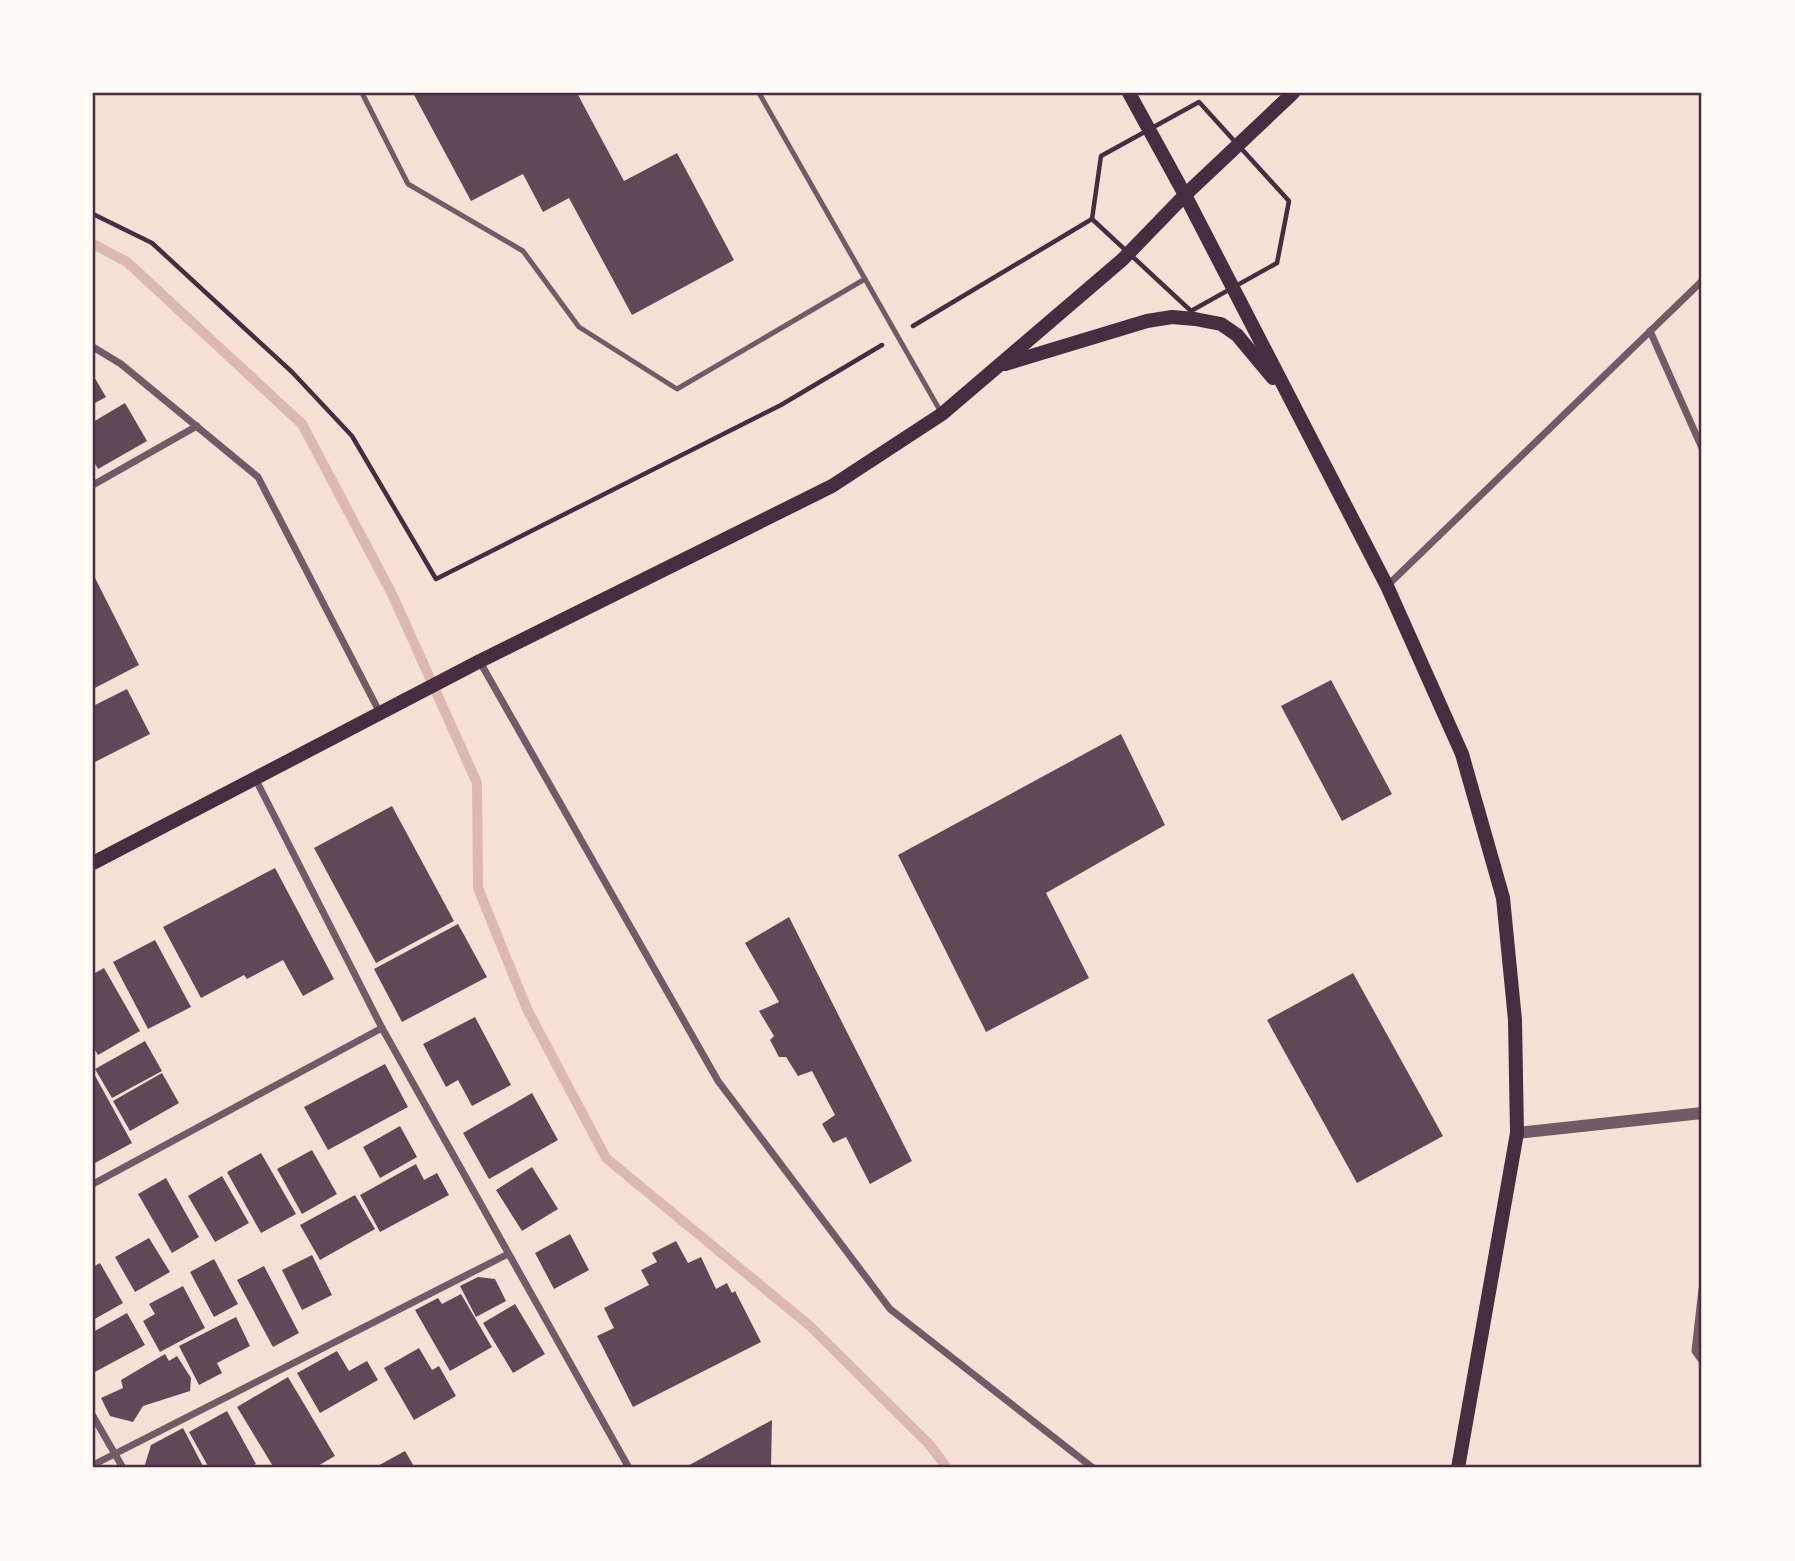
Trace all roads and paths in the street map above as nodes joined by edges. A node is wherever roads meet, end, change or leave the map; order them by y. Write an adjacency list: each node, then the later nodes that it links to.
1 (362, 93): 8 (lane)
2 (759, 93): 8 (lane)
3 (1129, 93): 5 (main road)
4 (1293, 93): 5 (main road)
5 (1185, 195): 13 (main road); 14 (main road)
6 (93, 214): 11 (path)
7 (1092, 219): 11 (path)
8 (865, 279): 11 (lane)
9 (1702, 281): 10 (street)
10 (1650, 331): 17 (street); 19 (street)
11 (897, 336): 15 (lane)
12 (93, 346): 16 (street)
13 (997, 366): 14 (main road); 15 (main road)
14 (1289, 397): 19 (main road)
15 (942, 414): 20 (main road)
16 (197, 426): 18 (street); 21 (street)
17 (1702, 448)
18 (93, 485)
19 (1387, 586): 26 (main road)
20 (478, 662): 21 (main road); 36 (street)
21 (381, 712): 22 (main road)
22 (255, 778): 23 (main road); 24 (street)
23 (93, 863)
24 (382, 1028): 27 (street); 28 (street)
25 (1702, 1114): 26 (street)
26 (1517, 1133): 37 (main road)
27 (93, 1184)
28 (508, 1254): 32 (street); 35 (street)
29 (1702, 1289): 30 (street)
30 (1702, 1361)
31 (93, 1416): 32 (street)
32 (115, 1455): 33 (street); 34 (street)
33 (93, 1465)
34 (122, 1468)
35 (628, 1468)
36 (1093, 1468)
37 (1458, 1468)

